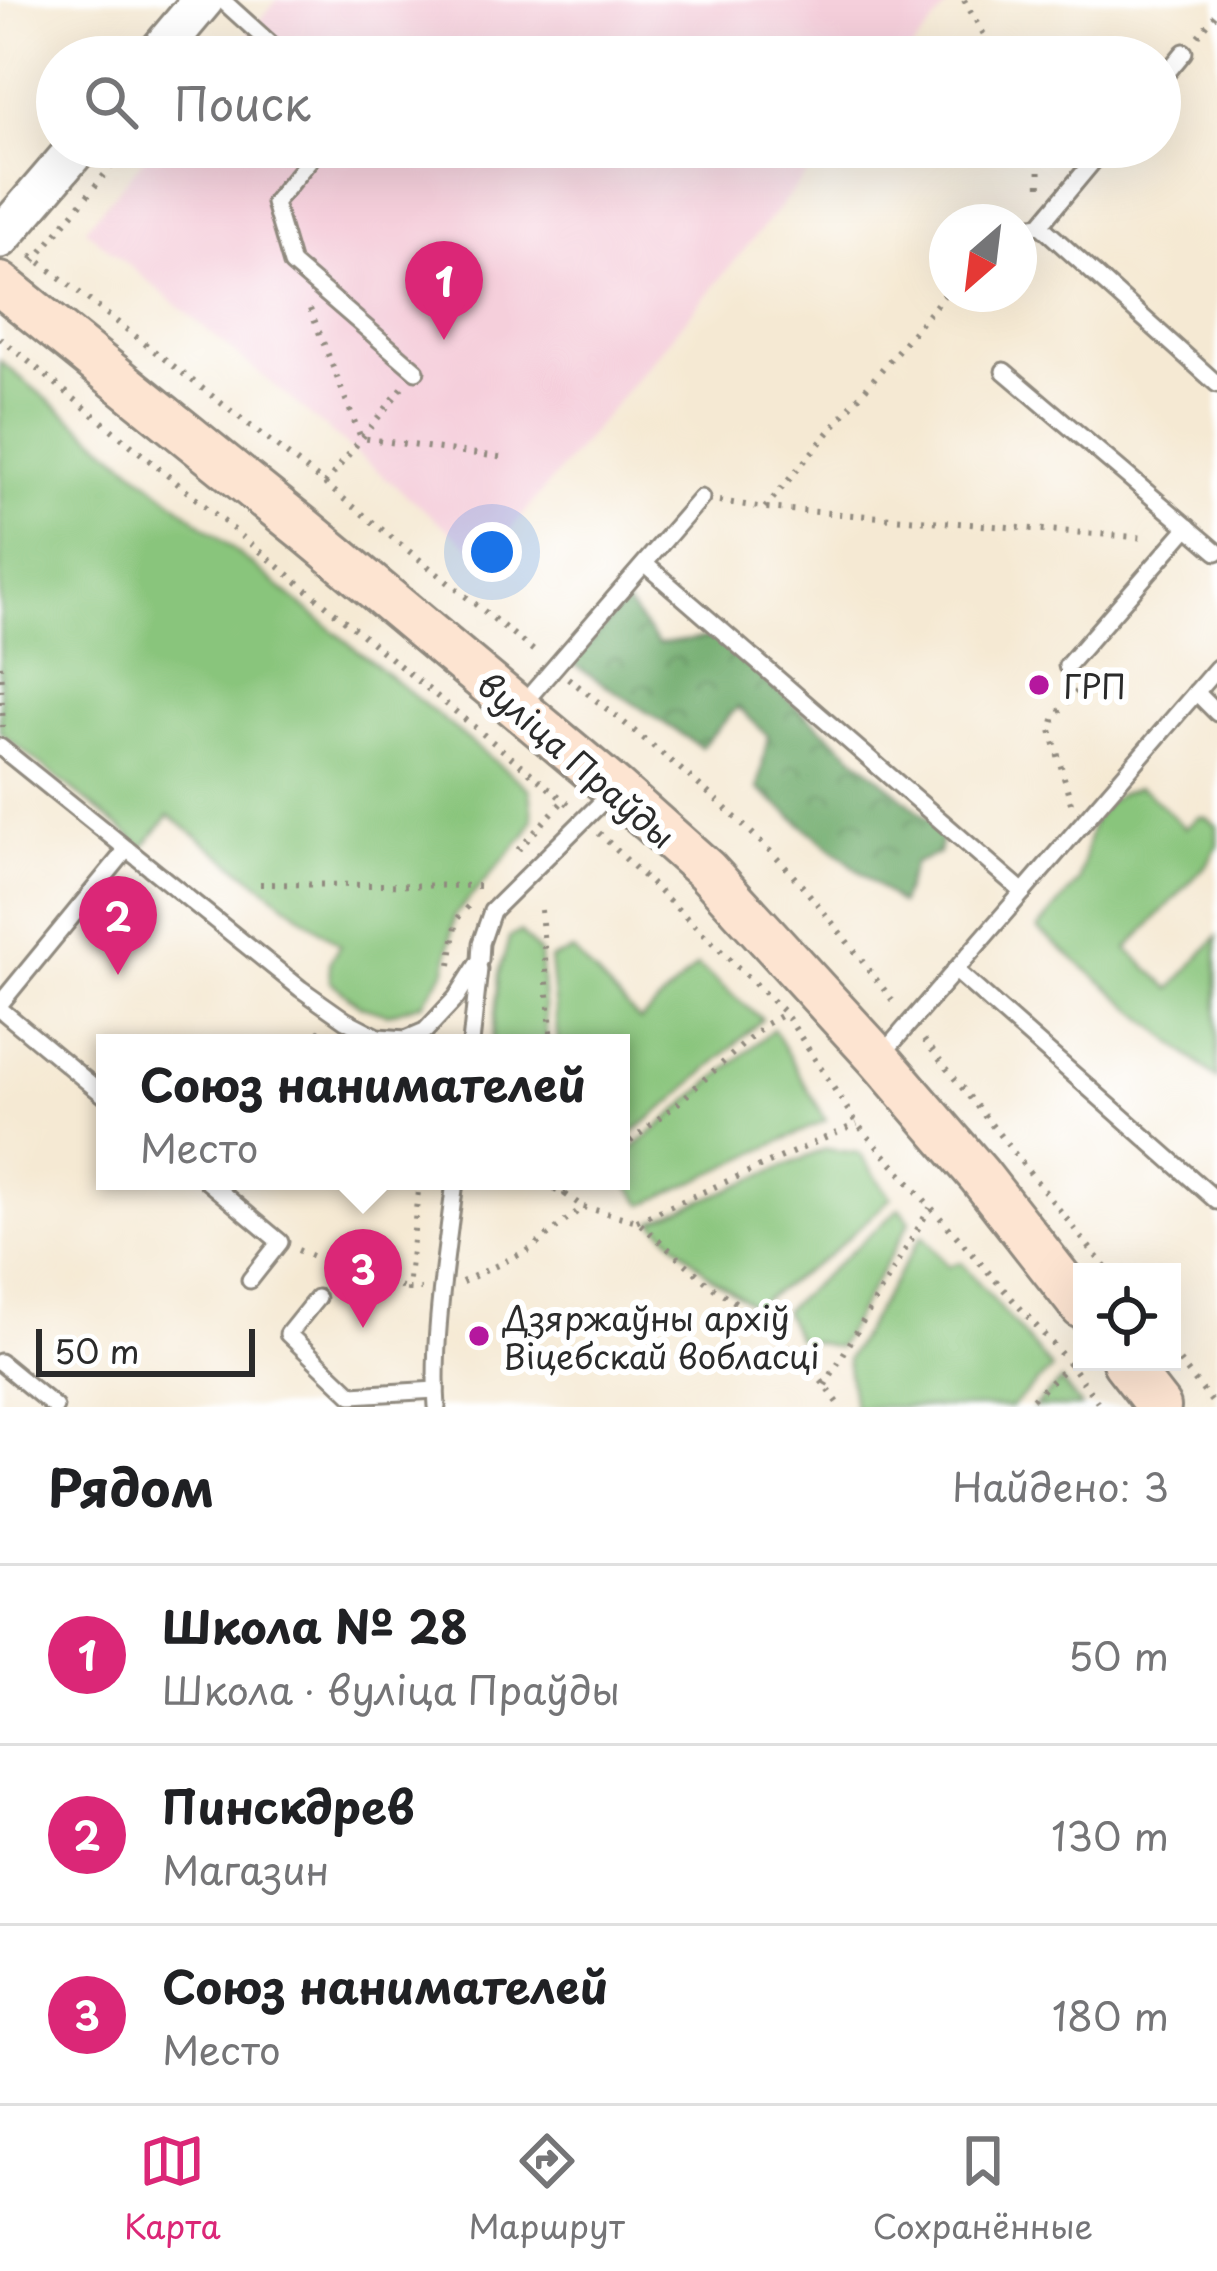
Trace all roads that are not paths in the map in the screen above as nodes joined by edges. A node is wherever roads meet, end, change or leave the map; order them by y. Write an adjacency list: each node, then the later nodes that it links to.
1 (203, 0): 3 (street)
2 (222, 0): 4 (lane)
3 (173, 36)
4 (262, 36)
5 (1184, 52): 6 (lane)
6 (1181, 56)
7 (60, 168): 12 (street)
8 (303, 168): 14 (lane)
9 (1088, 168): 11 (lane)
10 (1037, 225): 11 (lane)
11 (1040, 225): 16 (lane)
12 (0, 238)
13 (0, 284): 24 (main road, вуліца Праўды)
14 (416, 371)
15 (1004, 371): 18 (lane)
16 (1217, 384)
17 (701, 499): 20 (lane)
18 (1182, 534): 19 (lane); 21 (lane)
19 (1217, 552)
20 (645, 564): 24 (lane); 29 (lane)
21 (1067, 666)
22 (1217, 668): 23 (lane)
23 (1196, 692): 25 (lane); 29 (lane)
24 (519, 708): 27 (main road, вуліца Праўды)
25 (1217, 712)
26 (2, 749): 28 (lane)
27 (615, 789): 30 (lane); 36 (main road, вуліца Праўды)
28 (127, 849): 32 (lane); 33 (lane)
29 (1023, 892): 31 (lane)
30 (480, 960): 34 (lane); 35 (lane)
31 (955, 970): 36 (lane); 40 (lane)
32 (0, 1006): 37 (lane)
33 (372, 1034)
34 (418, 1034)
35 (471, 1034)
36 (879, 1059): 42 (main road, вуліца Праўды)
37 (96, 1088)
38 (218, 1190): 41 (lane)
39 (454, 1190): 46 (lane)
40 (1217, 1201)
41 (250, 1280)
42 (1073, 1295)
43 (317, 1298): 46 (lane)
44 (0, 1362): 47 (lane)
45 (1131, 1371): 48 (main road)
46 (436, 1398)
47 (55, 1407)
48 (1159, 1407)

